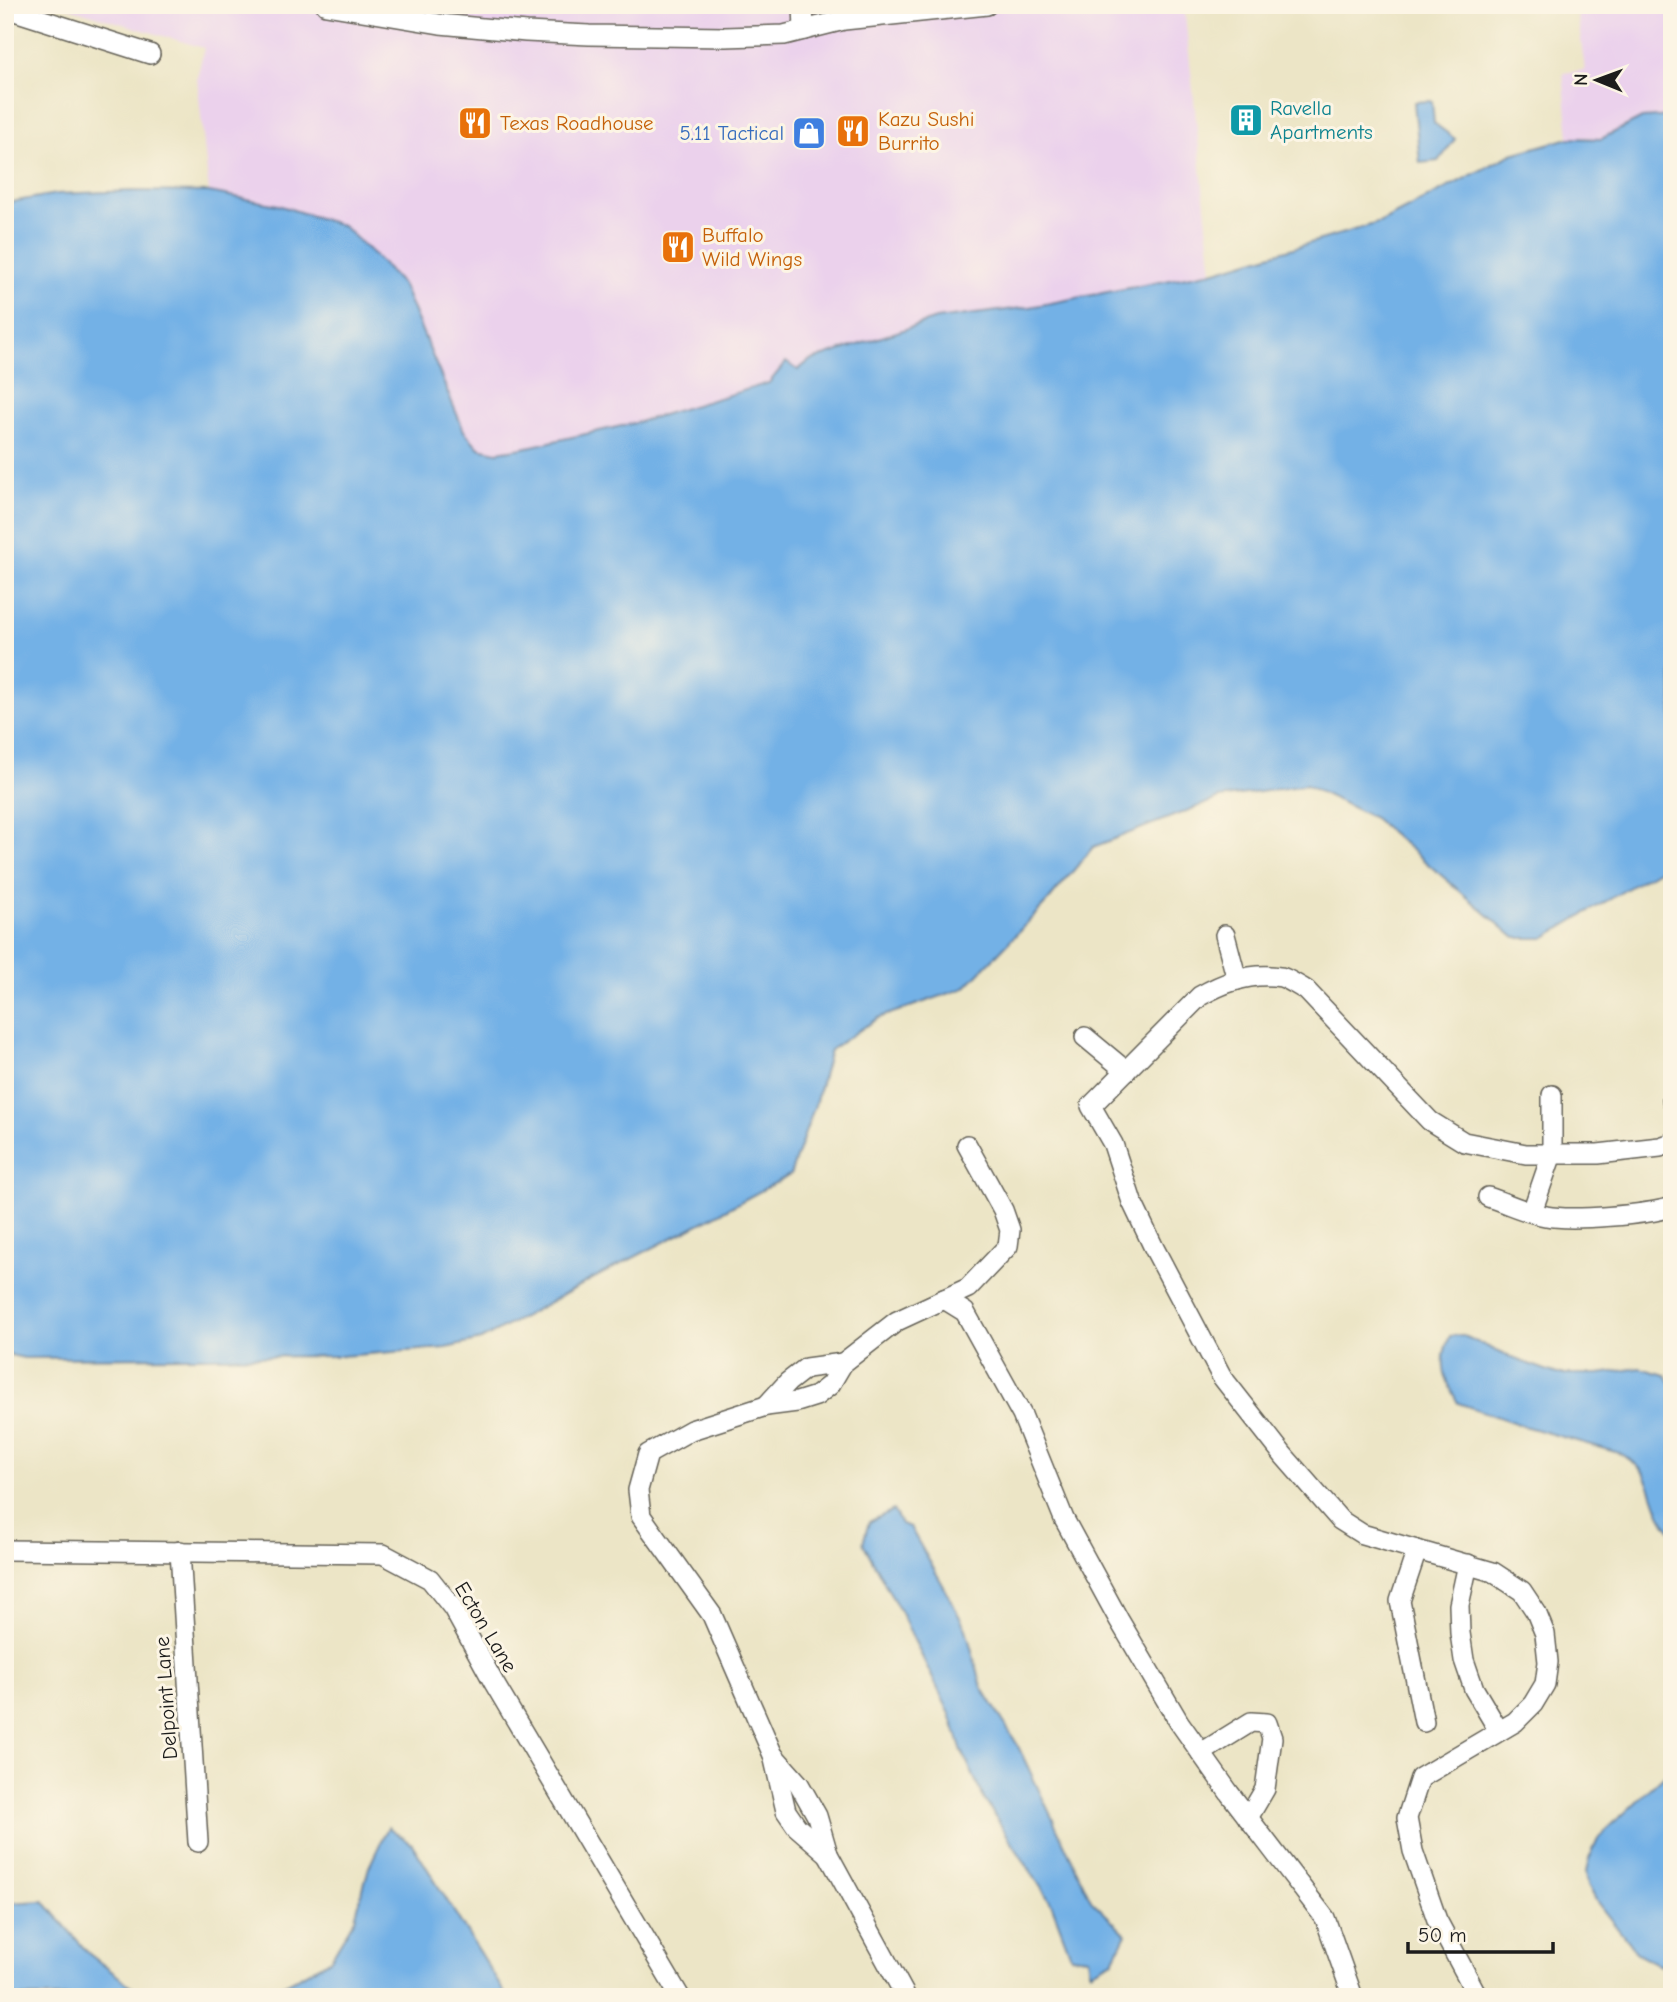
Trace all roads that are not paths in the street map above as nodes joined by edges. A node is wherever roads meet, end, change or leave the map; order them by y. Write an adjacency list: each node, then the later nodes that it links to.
1 (326, 5): 6 (street)
2 (803, 5): 6 (street)
3 (987, 5): 5 (street)
4 (5, 8): 7 (street)
5 (844, 13): 6 (street)
6 (804, 30)
7 (150, 54)
8 (1225, 935): 9 (street)
9 (1237, 980): 11 (street); 15 (street)
10 (1085, 1037): 11 (street)
11 (1126, 1071): 23 (street)
12 (1552, 1095): 15 (street)
13 (1672, 1143): 15 (street)
14 (967, 1145): 19 (street)
15 (1552, 1154): 18 (street)
16 (1488, 1197): 18 (street)
17 (1672, 1207): 18 (street)
18 (1532, 1212)
19 (944, 1299): 20 (street); 28 (street)
20 (843, 1363): 21 (street); 21 (street)
21 (766, 1406): 33 (street)
22 (5, 1550): 24 (street, Ecton Lane)
23 (1417, 1550): 25 (street); 26 (street)
24 (180, 1551): 30 (street, Delpoint Lane); 32 (street, Ecton Lane)
25 (1468, 1564): 27 (street); 27 (street)
26 (1424, 1722)
27 (1499, 1731): 34 (street)
28 (1201, 1754): 29 (street); 29 (street)
29 (1248, 1818): 31 (street)
30 (198, 1842)
31 (1348, 1995)
32 (680, 1997)
33 (906, 1997)
34 (1478, 1997)

